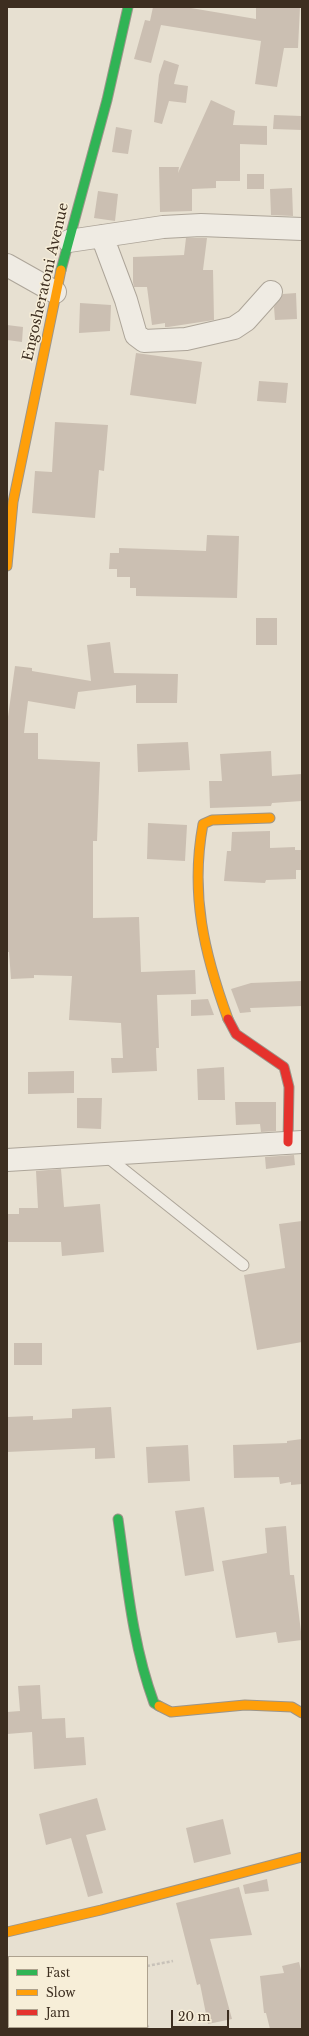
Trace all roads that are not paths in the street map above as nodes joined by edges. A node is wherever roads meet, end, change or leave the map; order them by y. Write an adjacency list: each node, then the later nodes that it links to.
1 (128, 7): 4 (street, Engosheratoni Avenue)
2 (302, 229): 3 (street)
3 (102, 236): 4 (street); 7 (street)
4 (69, 241): 6 (street, Engosheratoni Avenue)
5 (7, 265): 6 (street)
6 (55, 292): 8 (street, Engosheratoni Avenue)
7 (271, 292)
8 (7, 566)
9 (270, 818): 10 (street)
10 (295, 1142): 11 (street)
11 (104, 1154): 12 (street); 13 (lane)
12 (7, 1160)
13 (243, 1265)
14 (118, 1518): 15 (street)
15 (302, 1713)
16 (301, 1860): 17 (street)
17 (7, 1932)

